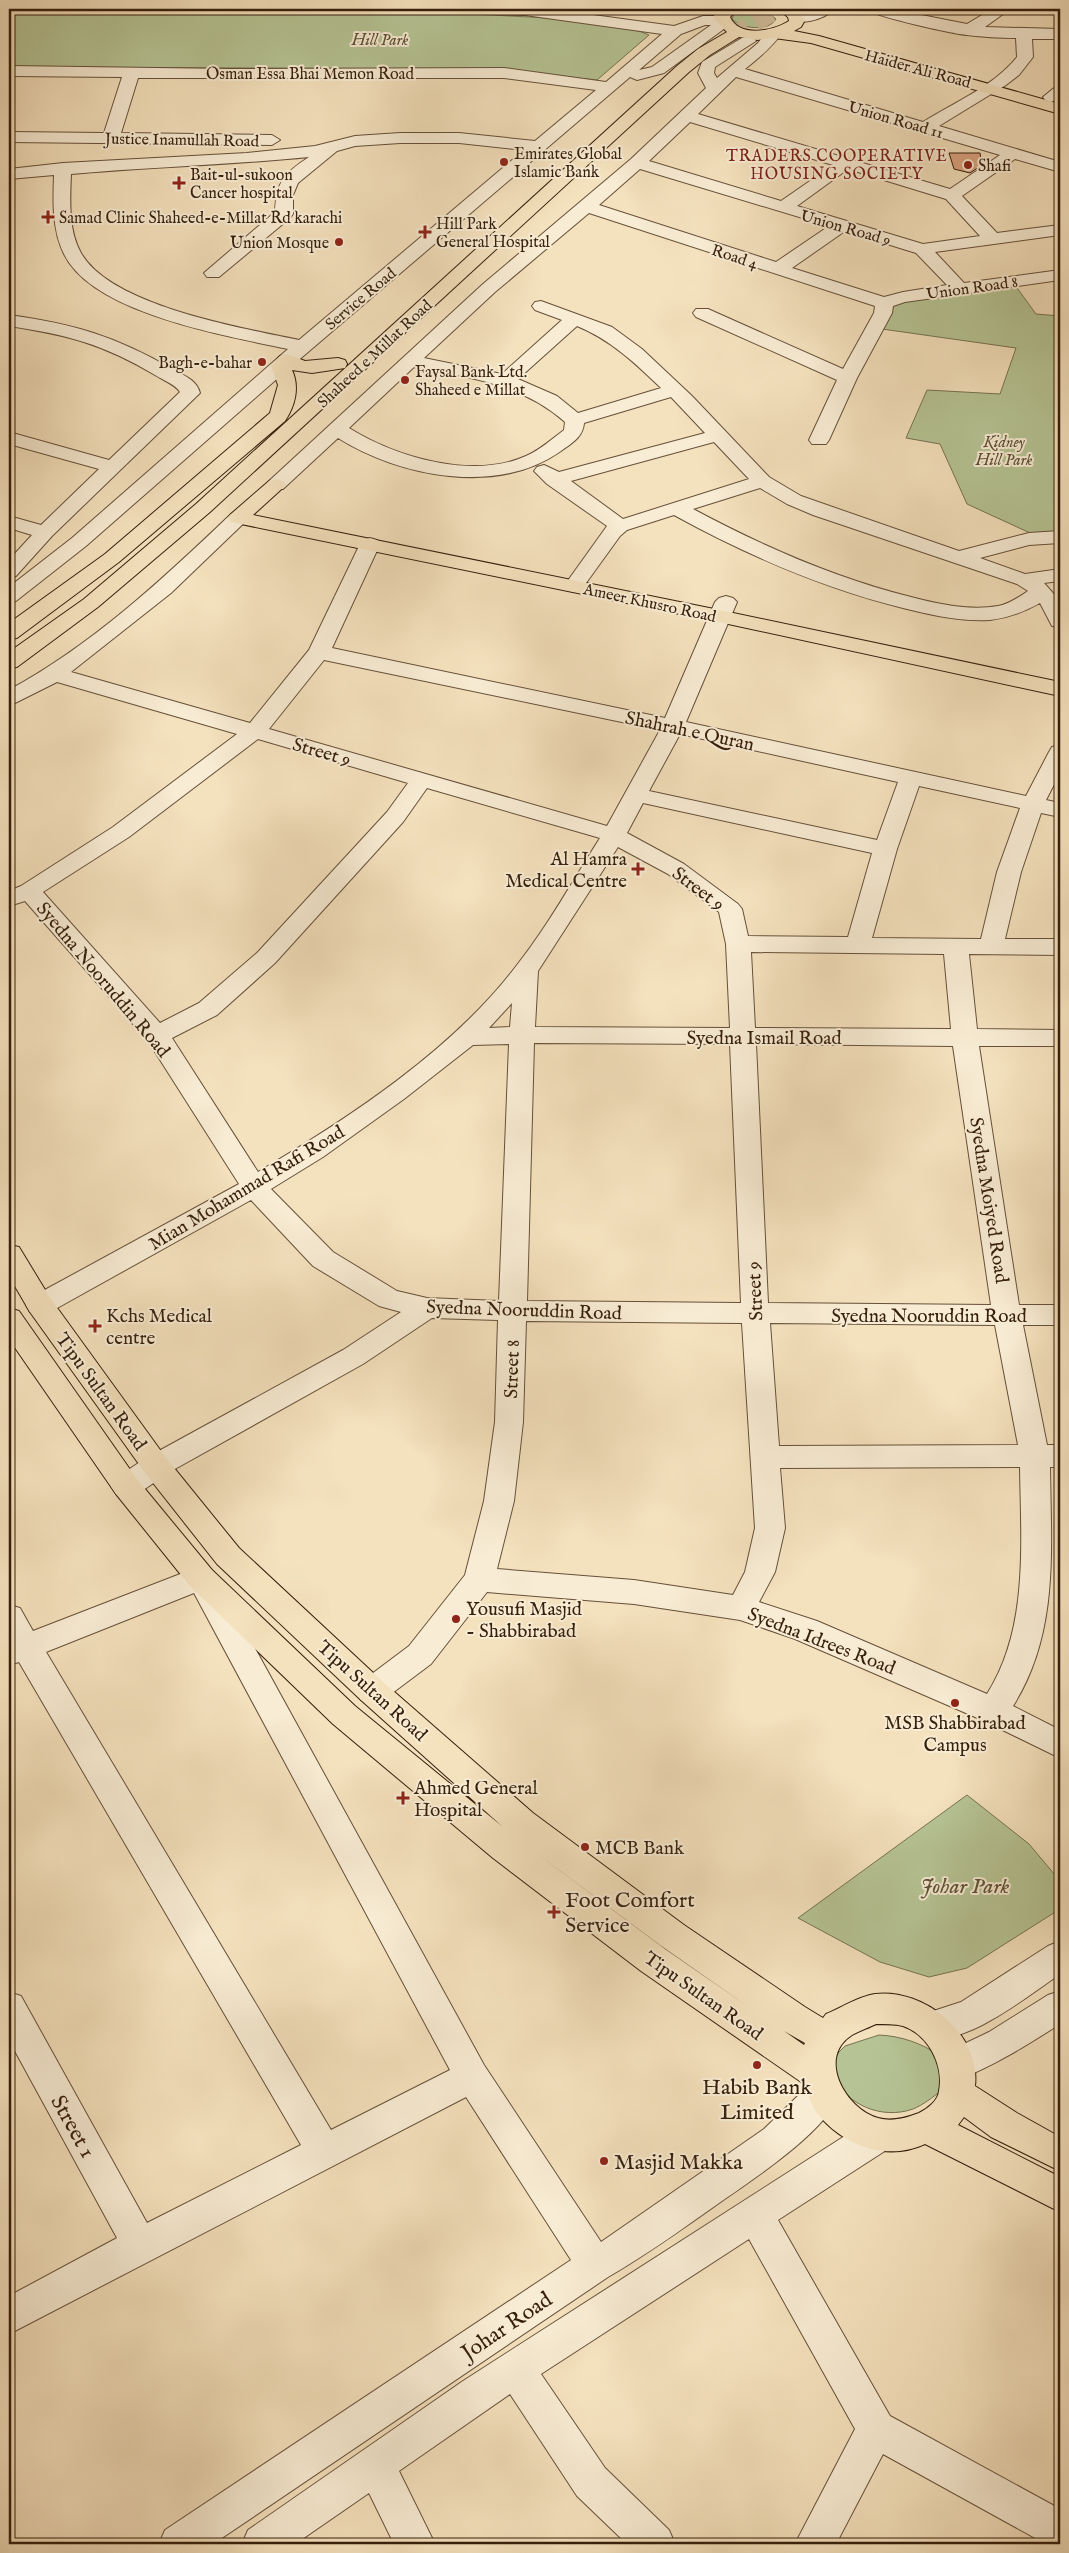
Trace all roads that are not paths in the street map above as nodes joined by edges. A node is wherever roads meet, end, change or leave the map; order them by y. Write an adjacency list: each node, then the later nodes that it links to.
1 (495, 9): 2 (street)
2 (524, 9): 9 (street)
3 (700, 9): 8 (main road)
4 (826, 9): 7 (street)
5 (875, 9): 10 (street)
6 (1002, 9): 10 (street)
7 (795, 13): 11 (main road); 18 (main road, Haider Ali Road)
8 (725, 22): 9 (street, Service Road); 11 (main road, Haider Ali Road); 17 (street); 54 (main road, Shaheed e Millat Road); 65 (main road, Shaheed e Millat Road)
9 (675, 31): 17 (street, Service Road)
10 (968, 31): 13 (street)
11 (770, 34): 15 (street); 18 (main road, Haider Ali Road); 19 (street)
12 (1060, 34): 13 (street)
13 (1024, 35): 18 (street)
14 (9, 71): 16 (street, Osman Essa Bhai Memon Road)
15 (733, 71): 19 (street); 22 (street, Union Road 11)
16 (132, 72): 17 (street, Osman Essa Bhai Memon Road); 23 (street)
17 (615, 83): 28 (street, Service Road)
18 (994, 85): 20 (main road, Haider Ali Road); 22 (street)
19 (715, 90): 21 (street)
20 (1058, 99)
21 (688, 116): 30 (street); 31 (street)
22 (924, 128): 29 (street, Union Road 11)
23 (112, 137): 24 (street, Justice Inamullah Road); 27 (street, Justice Inamullah Road)
24 (9, 138)
25 (355, 141): 26 (street); 27 (street, Justice Inamullah Road); 28 (street)
26 (336, 146): 27 (street); 43 (street)
27 (296, 147): 33 (street)
28 (539, 147): 51 (street, Service Road)
29 (1013, 153): 32 (street, Union Road 11); 35 (street)
30 (637, 162): 36 (street); 37 (street, Union Road 9)
31 (845, 164): 35 (street); 37 (street)
32 (1060, 167)
33 (63, 168): 34 (street); 51 (street)
34 (9, 174)
35 (952, 195): 40 (street)
36 (587, 207): 42 (street, Road 4); 52 (street)
37 (782, 208): 38 (street, Union Road 9)
38 (841, 226): 41 (street, Union Road 9); 42 (street)
39 (1060, 230): 40 (street, Union Road 9)
40 (993, 239): 41 (street, Union Road 9)
41 (922, 249): 45 (street)
42 (776, 270): 46 (street, Road 4)
43 (213, 272)
44 (1060, 276): 45 (street, Union Road 8)
45 (959, 288): 46 (street, Union Road 8)
46 (884, 303): 55 (street)
47 (541, 306): 49 (street)
48 (702, 312): 55 (street)
49 (574, 320): 56 (street); 57 (street)
50 (9, 321): 66 (street)
51 (303, 347): 53 (street, Service Road)
52 (412, 361): 56 (street); 60 (street)
53 (284, 363): 54 (main road); 58 (main road); 86 (street, Service Road)
54 (338, 364): 58 (main road, Shaheed e Millat Road)
55 (848, 378): 63 (street)
56 (504, 381): 59 (street)
57 (674, 390): 59 (street); 61 (street)
58 (278, 417): 80 (main road, Shaheed e Millat Road)
59 (575, 420): 64 (street)
60 (336, 429): 64 (street); 69 (street)
61 (718, 435): 67 (street); 68 (street)
62 (9, 438): 66 (street)
63 (819, 440)
64 (532, 460): 67 (street)
65 (254, 463): 69 (main road); 70 (main road, Shaheed e Millat Road)
66 (114, 467): 75 (street)
67 (554, 480): 74 (street)
68 (762, 480): 71 (street); 79 (street)
69 (276, 485): 70 (main road); 72 (main road)
70 (227, 487): 76 (main road, Shaheed e Millat Road)
71 (677, 509): 74 (street); 85 (street)
72 (245, 512): 78 (main road, Ameer Khusro Road); 83 (main road, Ameer Khusro Road); 95 (street)
73 (9, 522): 75 (street)
74 (620, 526): 83 (street)
75 (45, 532): 81 (street)
76 (171, 536): 92 (main road); 93 (main road, Shaheed e Millat Road)
77 (1060, 536): 79 (street)
78 (370, 544): 83 (main road, Ameer Khusro Road); 91 (street)
79 (960, 557): 84 (street)
80 (112, 558): 89 (main road, Shaheed e Millat Road); 90 (main road)
81 (9, 572)
82 (1060, 574): 84 (street)
83 (579, 580): 87 (main road, Ameer Khusro Road)
84 (1024, 580): 85 (street)
85 (1042, 592): 88 (street)
86 (9, 597)
87 (723, 609): 94 (main road, Ameer Khusro Road); 96 (main road, Ameer Khusro Road); 98 (street, Mian Mohammad Rafi Road)
88 (1060, 621)
89 (9, 632)
90 (9, 641)
91 (319, 652): 98 (street, Shahrah e Quran); 99 (street)
92 (9, 654)
93 (9, 662)
94 (1060, 672)
95 (55, 674): 97 (street); 99 (street, Street 9)
96 (1060, 689)
97 (9, 699)
98 (673, 726): 101 (street, Shahrah e Quran); 103 (street, Mian Mohammad Rafi Road)
99 (255, 731): 102 (street, Street 9); 108 (street)
100 (1060, 752): 104 (street)
101 (911, 778): 104 (street, Shahrah e Quran); 107 (street)
102 (421, 780): 106 (street, Street 9); 115 (street)
103 (636, 795): 106 (street, Mian Mohammad Rafi Road); 107 (street)
104 (1033, 804): 105 (street, Shahrah e Quran); 111 (street)
105 (1060, 810)
106 (614, 835): 109 (street, Street 9); 114 (street, Mian Mohammad Rafi Road)
107 (885, 849): 110 (street)
108 (19, 895): 115 (street, Syedna Nooruddin Road)
109 (738, 944): 110 (street); 118 (street, Street 9)
110 (858, 945): 113 (street)
111 (992, 947): 112 (street); 113 (street)
112 (1060, 947)
113 (956, 948): 120 (street, Syedna Moiyed Road)
114 (526, 971): 116 (street, Street 8); 117 (street, Mian Mohammad Rafi Road)
115 (157, 1035): 121 (street, Syedna Nooruddin Road)
116 (522, 1035): 117 (street, Syedna Ismail Road); 118 (street, Syedna Ismail Road); 125 (street, Street 8)
117 (467, 1037): 121 (street, Mian Mohammad Rafi Road)
118 (742, 1037): 120 (street, Syedna Ismail Road); 126 (street, Street 9)
119 (1060, 1038): 120 (street, Syedna Ismail Road)
120 (965, 1039): 127 (street, Syedna Moiyed Road)
121 (254, 1187): 123 (street, Mian Mohammad Rafi Road); 124 (street, Syedna Nooruddin Road)
122 (9, 1254): 123 (main road, Tipu Sultan Road)
123 (40, 1305): 132 (main road, Tipu Sultan Road)
124 (426, 1308): 125 (street, Syedna Nooruddin Road); 132 (street)
125 (513, 1311): 126 (street, Syedna Nooruddin Road); 136 (street, Street 8)
126 (755, 1314): 127 (street, Syedna Nooruddin Road); 131 (street, Street 9)
127 (1007, 1316): 128 (street, Syedna Nooruddin Road); 130 (street, Syedna Moiyed Road)
128 (1060, 1316)
129 (9, 1318): 133 (main road, Tipu Sultan Road)
130 (1048, 1456): 131 (street); 141 (street, Syedna Moiyed Road)
131 (765, 1457): 137 (street, Street 9)
132 (156, 1466): 133 (street); 134 (main road, Tipu Sultan Road)
133 (126, 1486): 135 (main road, Tipu Sultan Road)
134 (228, 1556): 135 (main road); 140 (main road, Tipu Sultan Road)
135 (201, 1578): 139 (street); 148 (street); 150 (main road, Tipu Sultan Road)
136 (479, 1578): 137 (street, Syedna Idrees Road); 140 (street, Street 8)
137 (741, 1608): 141 (street, Syedna Idrees Road)
138 (9, 1617): 139 (street)
139 (18, 1649): 153 (street)
140 (372, 1691): 147 (main road, Tipu Sultan Road)
141 (994, 1711): 142 (street, Syedna Idrees Road)
142 (1060, 1745)
143 (1060, 1956): 146 (street)
144 (9, 2006): 157 (street, Street 1)
145 (1060, 2006): 149 (street)
146 (933, 2026): 147 (main road); 149 (main road)
147 (825, 2037): 150 (main road)
148 (472, 2076): 153 (street); 159 (street)
149 (957, 2078): 151 (main road); 154 (main road)
150 (820, 2083): 152 (main road); 158 (street, Johar Road)
151 (928, 2128): 152 (main road); 155 (main road)
152 (878, 2135): 156 (street, Johar Road)
153 (324, 2150): 157 (street)
154 (1060, 2155)
155 (1060, 2195)
156 (755, 2214): 160 (street, Johar Road); 165 (street)
157 (140, 2245): 161 (street)
158 (630, 2245): 159 (street, Johar Road); 160 (street)
159 (595, 2264): 162 (street, Johar Road)
160 (658, 2275): 163 (street, Johar Road)
161 (9, 2316)
162 (453, 2360): 164 (street); 168 (street, Johar Road)
163 (516, 2370): 164 (street, Johar Road); 171 (street)
164 (476, 2394): 166 (street, Johar Road)
165 (876, 2429): 167 (street); 172 (street)
166 (376, 2466): 169 (street, Johar Road); 170 (street)
167 (1060, 2530)
168 (179, 2544)
169 (262, 2544)
170 (415, 2544)
171 (655, 2544)
172 (815, 2544)

